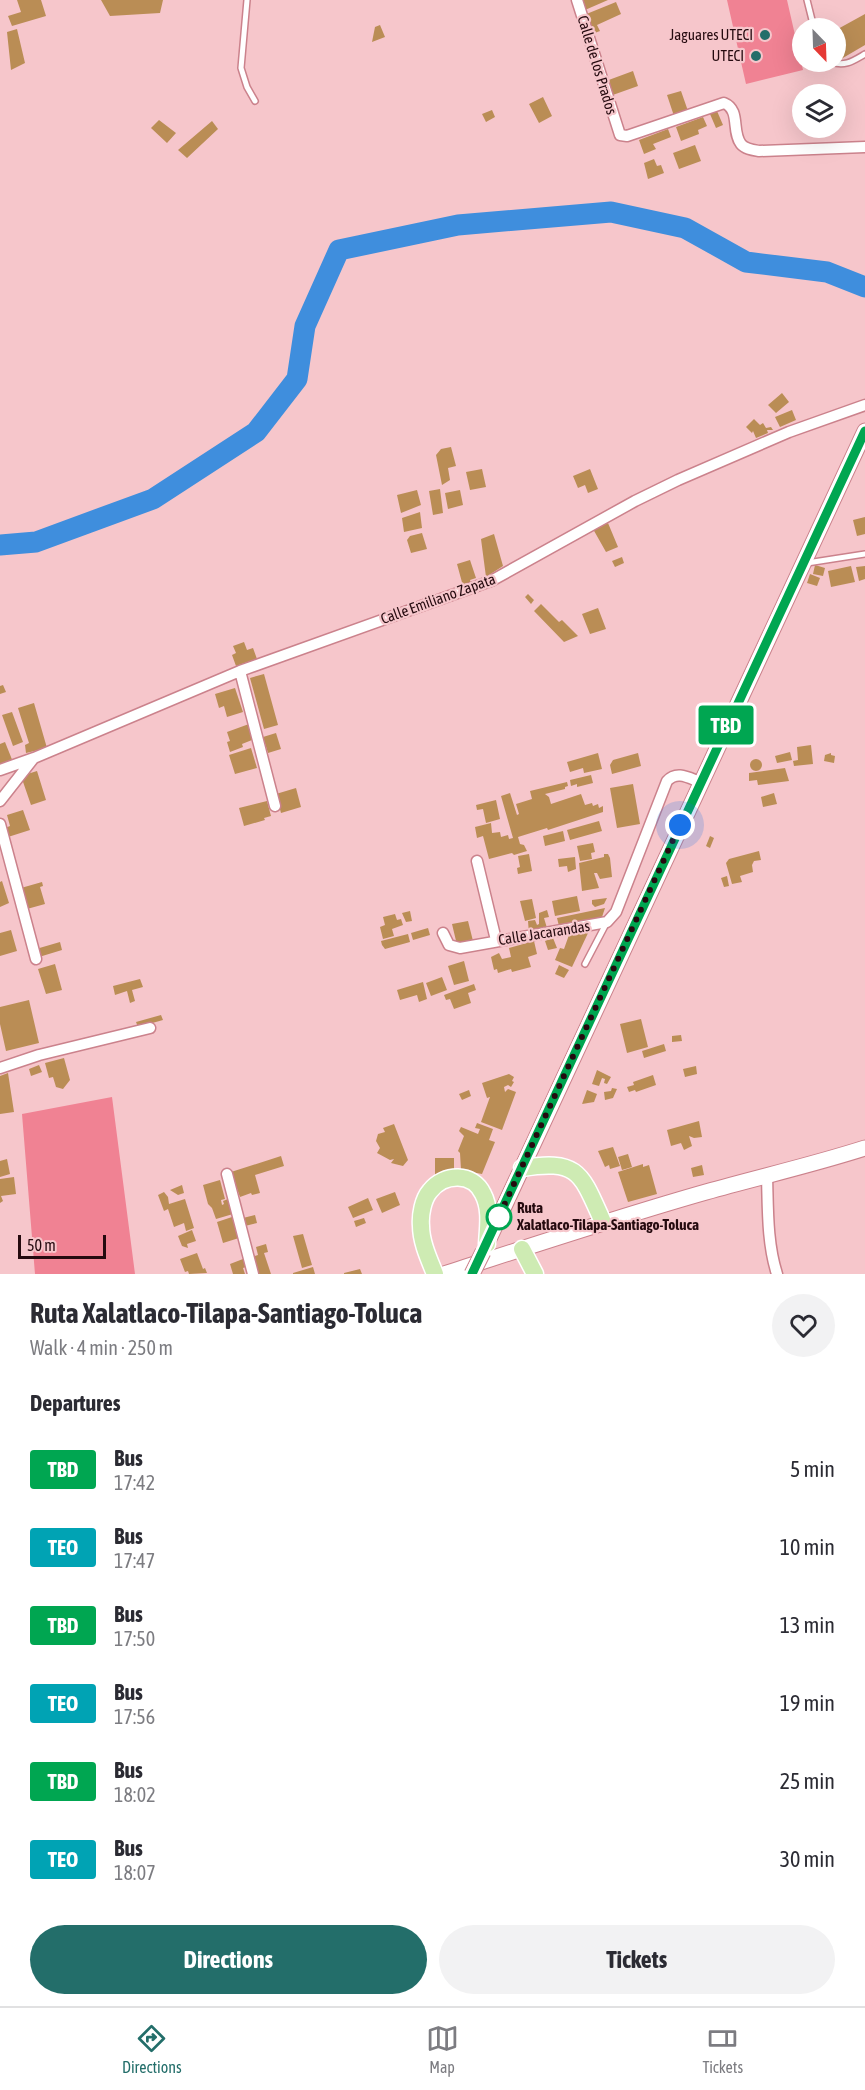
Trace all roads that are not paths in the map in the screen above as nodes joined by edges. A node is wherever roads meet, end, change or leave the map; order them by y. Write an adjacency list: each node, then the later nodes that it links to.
1 (247, 0): 7 (lane)
2 (577, 0): 8 (street, Calle de los Prados)
3 (807, 0): 4 (lane)
4 (812, 18)
5 (865, 54): 6 (lane)
6 (846, 63)
7 (255, 101)
8 (865, 147)
9 (865, 405): 13 (street, Calle Emiliano Zapata)
10 (865, 431): 12 (main road)
11 (865, 554): 12 (lane)
12 (801, 564): 16 (main road)
13 (240, 671): 14 (street, Calle Emiliano Zapata); 18 (street)
14 (34, 758): 15 (street, Calle Emiliano Zapata); 17 (street)
15 (0, 770)
16 (700, 782): 21 (street, Calle Jacarandas); 29 (main road)
17 (0, 801)
18 (274, 806)
19 (0, 824): 24 (street)
20 (477, 861): 23 (street)
21 (607, 922): 23 (street, Calle Jacarandas); 25 (lane)
22 (443, 933): 23 (street, Calle Jacarandas)
23 (496, 940)
24 (36, 959)
25 (585, 964)
26 (150, 1028): 27 (street)
27 (0, 1068)
28 (865, 1148): 31 (main road)
29 (522, 1168): 32 (main road); 33 (main road)
30 (227, 1174): 35 (street)
31 (766, 1176): 32 (main road); 40 (street)
32 (603, 1222): 34 (main road)
33 (485, 1248): 36 (main road); 38 (main road, bridge)
34 (522, 1249): 37 (main road); 39 (main road)
35 (253, 1274)
36 (435, 1274)
37 (444, 1274)
38 (472, 1274)
39 (534, 1274)
40 (777, 1274)

